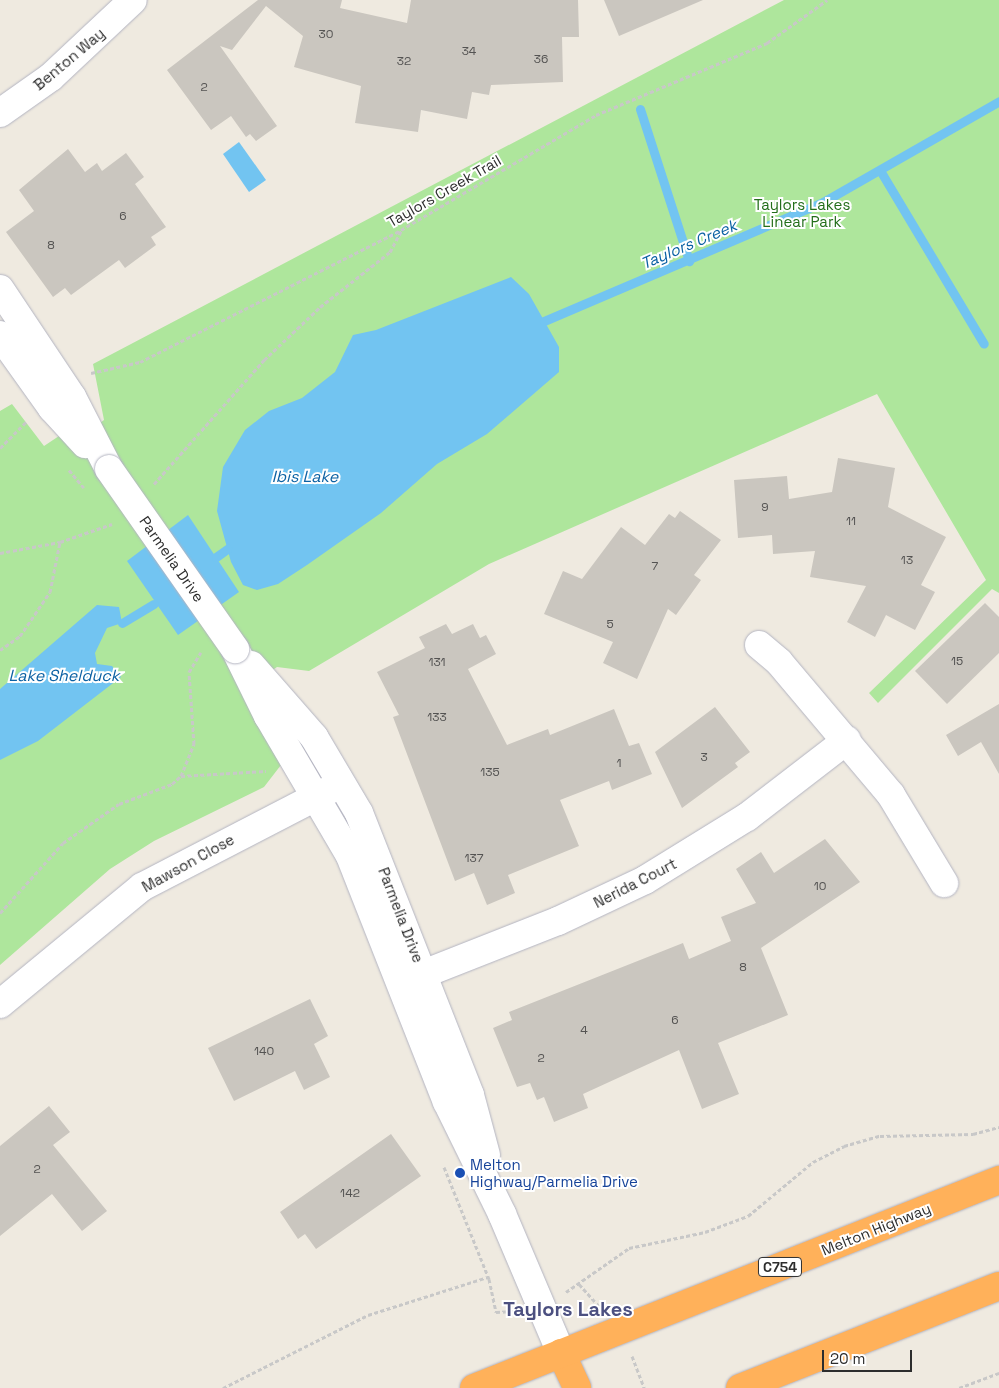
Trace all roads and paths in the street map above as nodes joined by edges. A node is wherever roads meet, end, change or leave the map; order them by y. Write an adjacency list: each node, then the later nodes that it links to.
1 (133, 0): 3 (street, Benton Way)
2 (827, 0): 4 (path, Taylors Creek Trail)
3 (0, 113)
4 (401, 230): 7 (path, Taylors Creek Trail); 13 (path)
5 (0, 289): 7 (street, Parmelia Drive)
6 (0, 335): 9 (street, Parmelia Drive)
7 (65, 386): 9 (street, Parmelia Drive)
8 (35, 426): 10 (path)
9 (80, 429): 25 (street, Parmelia Drive, bridge)
10 (0, 448)
11 (63, 462): 12 (path)
12 (86, 491)
13 (146, 492)
14 (107, 518): 16 (path)
15 (117, 521): 16 (path)
16 (113, 524): 17 (path); 18 (path)
17 (120, 532)
18 (60, 542): 19 (path); 22 (path)
19 (0, 553)
20 (197, 644): 23 (path)
21 (759, 645): 26 (street)
22 (0, 650)
23 (202, 651): 24 (path); 28 (path)
24 (205, 659)
25 (268, 695): 29 (street, Parmelia Drive); 30 (street, Parmelia Drive)
26 (847, 740): 31 (street); 33 (street, Nerida Court)
27 (273, 768): 28 (path)
28 (181, 776): 32 (path)
29 (343, 782): 30 (street, Mawson Close); 33 (street, Parmelia Drive)
30 (317, 796): 33 (street, Parmelia Drive); 34 (street, Mawson Close)
31 (944, 883)
32 (0, 913)
33 (412, 979): 45 (street, Parmelia Drive)
34 (0, 1004)
35 (999, 1127): 39 (path)
36 (441, 1161): 38 (path)
37 (999, 1180): 45 (highway, Melton Highway / C754)
38 (488, 1277): 43 (path); 47 (path)
39 (579, 1284): 41 (path); 42 (path)
40 (999, 1286): 51 (highway)
41 (562, 1294)
42 (604, 1311)
43 (507, 1312)
44 (628, 1347): 50 (path)
45 (561, 1353): 48 (highway, Melton Highway / C754); 49 (highway, Parmelia Drive)
46 (999, 1372): 52 (path)
47 (223, 1388)
48 (474, 1388)
49 (577, 1388)
50 (644, 1388)
51 (740, 1388)
52 (959, 1388)

